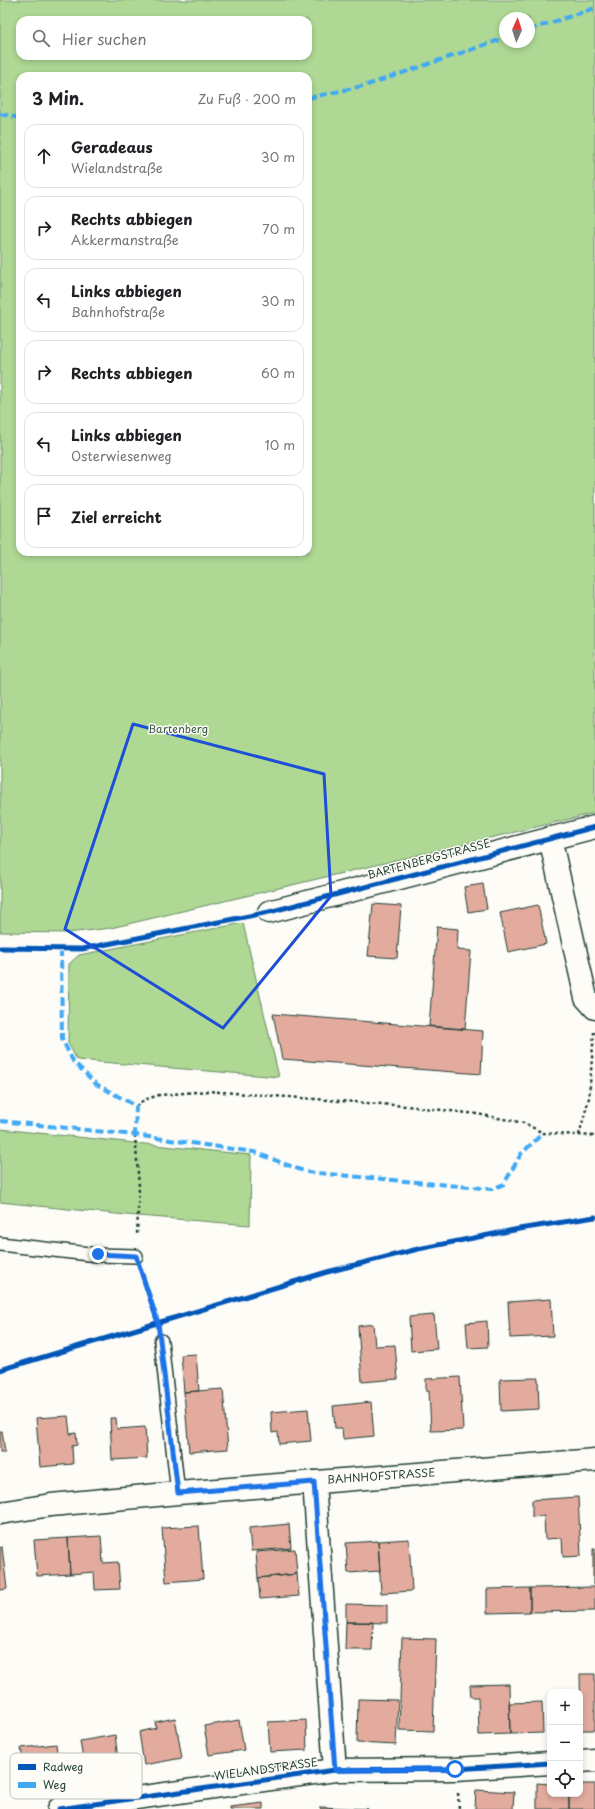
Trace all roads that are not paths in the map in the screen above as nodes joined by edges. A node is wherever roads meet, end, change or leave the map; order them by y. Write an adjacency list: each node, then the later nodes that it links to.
1 (595, 827): 2 (street, BARTENBERGSTRASSE)
2 (550, 838): 3 (street, BARTENBERGSTRASSE); 4 (street)
3 (269, 912)
4 (595, 1008)
5 (0, 1244): 6 (lane)
6 (136, 1256)
7 (161, 1341): 10 (lane)
8 (595, 1460): 9 (street, BAHNHOFSTRASSE)
9 (314, 1482): 10 (street, BAHNHOFSTRASSE); 15 (street)
10 (178, 1493): 11 (street, BAHNHOFSTRASSE)
11 (0, 1512)
12 (595, 1760): 13 (street)
13 (583, 1761)
14 (547, 1763): 15 (street, WIELANDSTRASSE)
15 (335, 1770): 16 (street, WIELANDSTRASSE)
16 (142, 1797)
17 (130, 1799): 18 (street, WIELANDSTRASSE)
18 (59, 1809)

